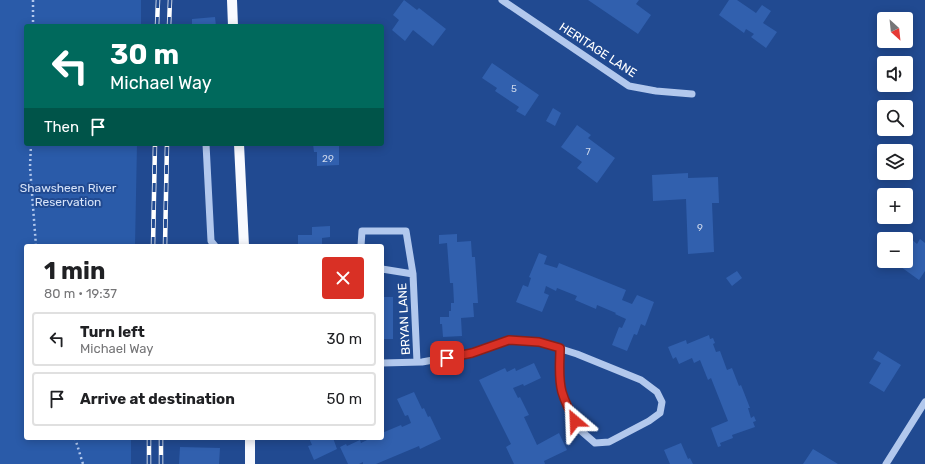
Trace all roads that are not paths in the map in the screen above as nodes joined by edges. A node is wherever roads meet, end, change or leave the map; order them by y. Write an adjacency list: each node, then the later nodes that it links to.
1 (232, 0): 3 (main road)
2 (502, 0): 4 (street, HERITAGE LANE)
3 (233, 24)
4 (692, 94)
5 (206, 146): 7 (street)
6 (239, 146): 8 (main road)
7 (213, 244)
8 (244, 244)
9 (361, 244): 11 (street, BRYAN LANE)
10 (384, 269): 11 (street, BRYAN LANE)
11 (413, 274): 13 (street, BRYAN LANE)
12 (560, 348): 12 (street); 13 (street)
13 (417, 362): 14 (street)
14 (384, 363)
15 (925, 402): 18 (street)
16 (250, 440): 17 (main road)
17 (250, 464)
18 (886, 464)

